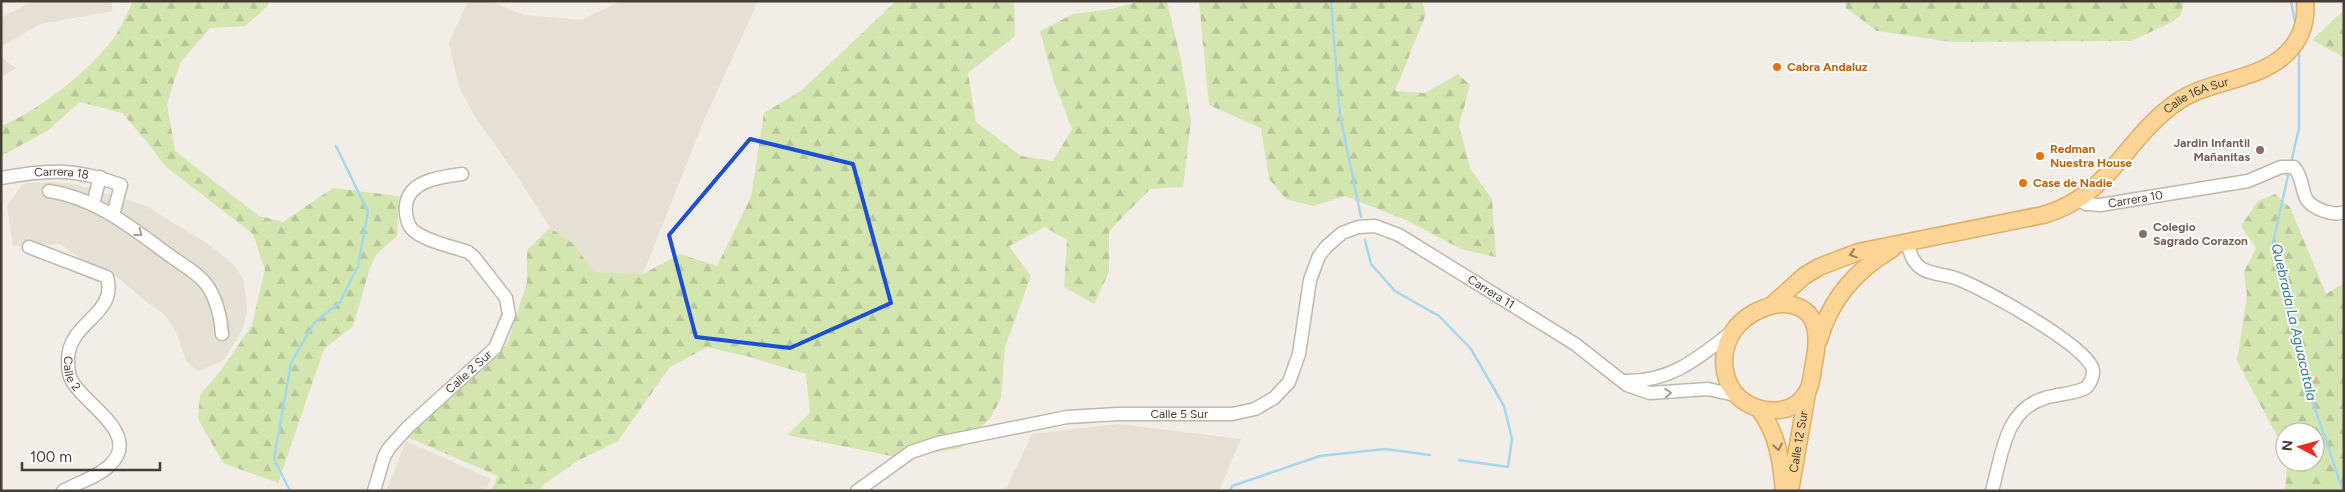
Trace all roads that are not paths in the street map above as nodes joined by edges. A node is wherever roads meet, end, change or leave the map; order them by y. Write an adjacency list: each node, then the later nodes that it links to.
1 (2305, 1): 6 (main road, Calle 16A Sur)
2 (462, 174): 22 (street, Calle 2 Sur)
3 (100, 177): 4 (street, Carrera 18); 7 (street); 9 (street, Carrera 18)
4 (1, 178)
5 (49, 191): 7 (street)
6 (2079, 200): 8 (street, Carrera 10); 11 (main road)
7 (93, 204): 9 (street)
8 (2344, 212)
9 (113, 215): 15 (street, one-way to 15)
10 (1350, 229): 17 (street, Carrera 11); 23 (street, Calle 5 Sur)
11 (1904, 243): 13 (main road, one-way to 13); 16 (main road); 26 (street)
12 (29, 247): 21 (street, Calle 2)
13 (1772, 305): 14 (main road); 16 (main road)
14 (1734, 331): 17 (street); 19 (main road)
15 (222, 334)
16 (1817, 346): 18 (main road)
17 (1622, 381): 19 (street, Carrera 11, one-way to 19)
18 (1807, 393): 20 (main road); 25 (main road, Calle 12 Sur)
19 (1736, 395): 20 (main road)
20 (1759, 409): 24 (main road, Calle 12 Sur, one-way to 24)
21 (63, 491)
22 (374, 491)
23 (857, 491)
24 (1784, 491)
25 (1790, 491)
26 (1992, 491)

